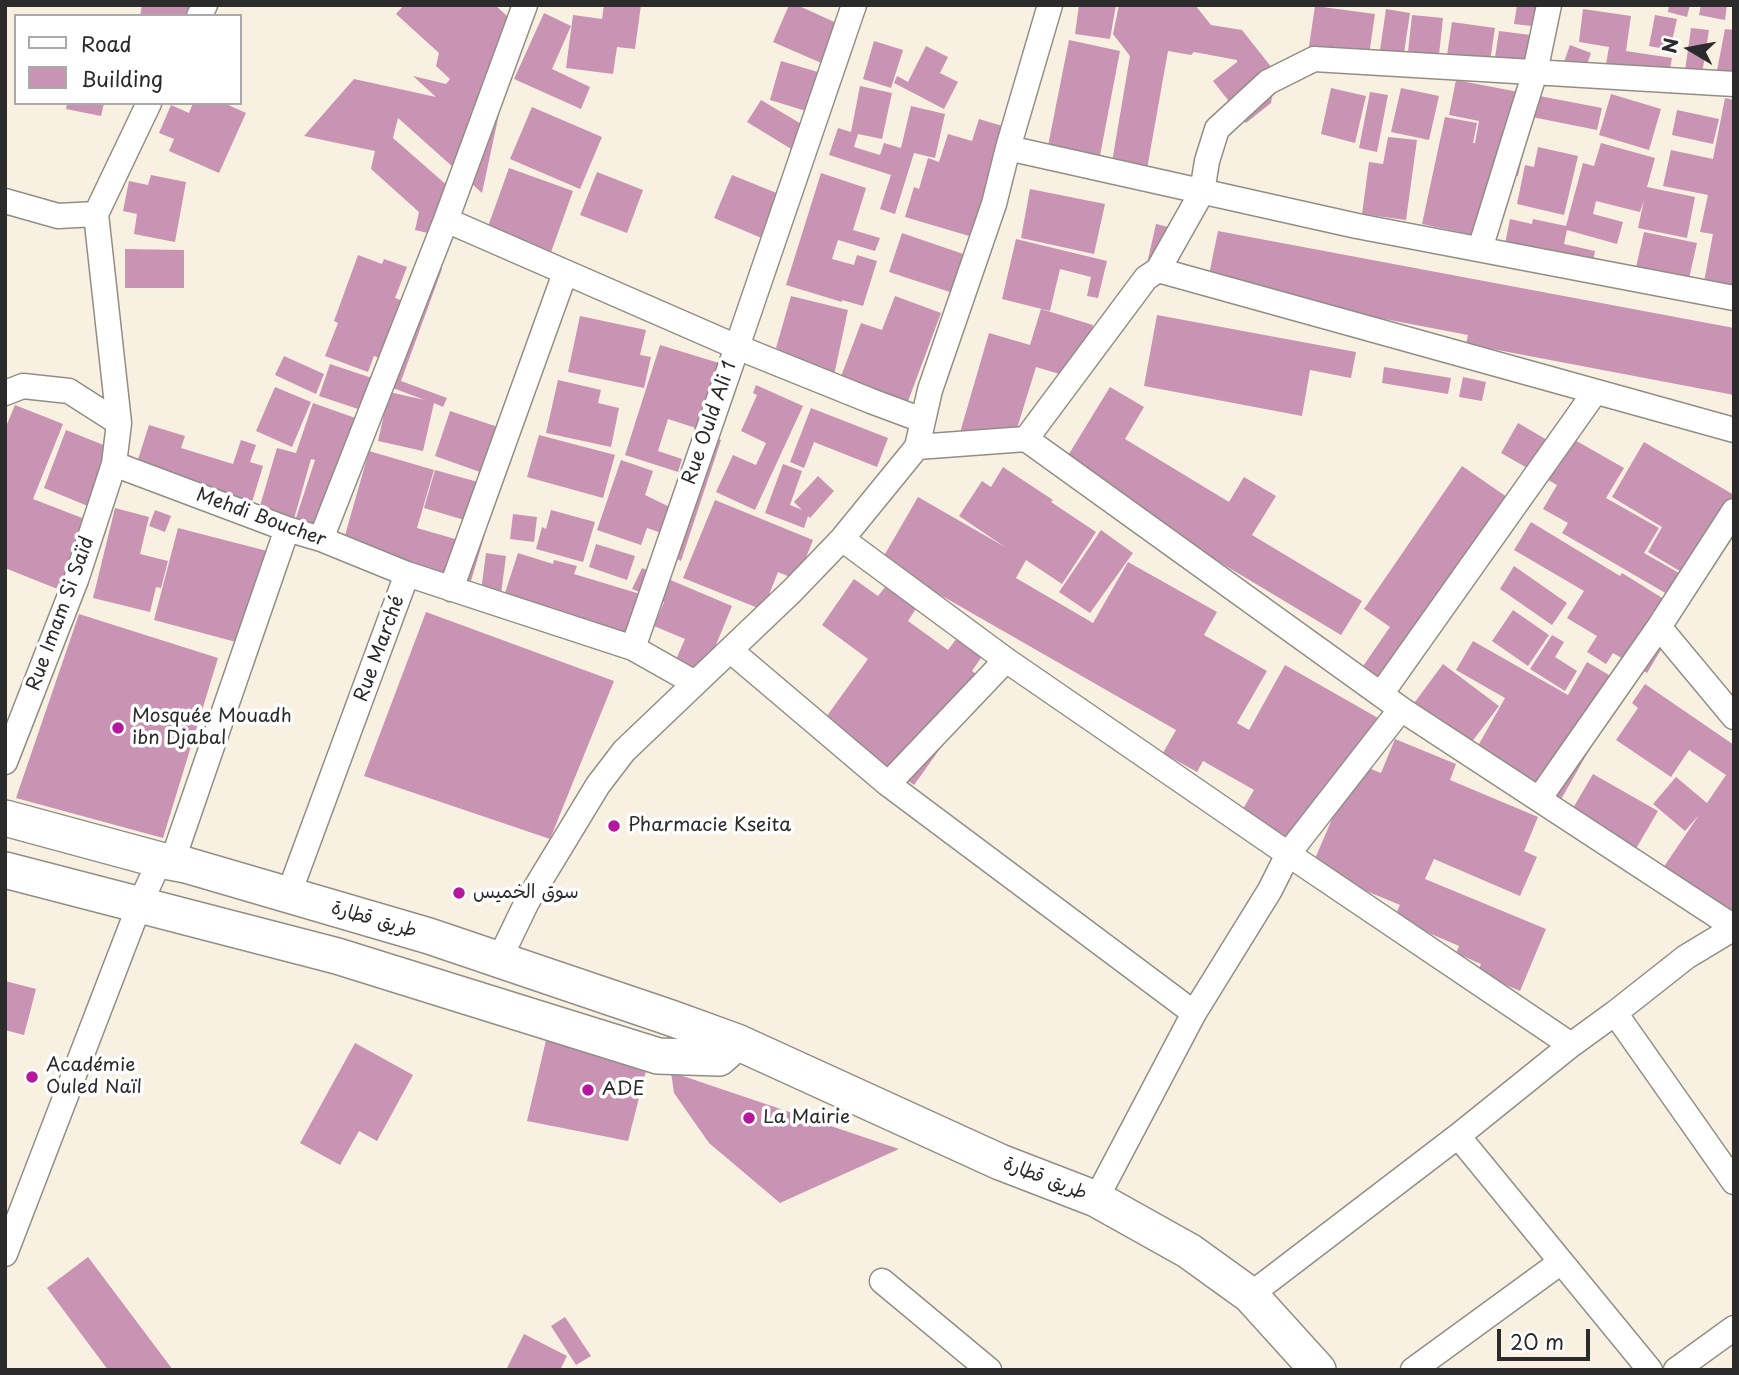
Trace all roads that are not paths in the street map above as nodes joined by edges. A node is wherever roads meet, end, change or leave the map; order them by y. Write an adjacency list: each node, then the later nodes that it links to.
1 (525, 5): 12 (street)
2 (855, 5): 17 (street)
3 (1051, 5): 8 (street)
4 (1549, 5): 5 (street)
5 (1535, 72): 6 (street); 9 (street); 13 (street)
6 (1734, 84)
7 (148, 105): 11 (street)
8 (1008, 148): 9 (street); 20 (street)
9 (1202, 192): 13 (street); 14 (street)
10 (5, 201): 11 (street)
11 (96, 214): 21 (street, Rue Imam Si Saïd)
12 (446, 220): 15 (street); 28 (street)
13 (1480, 249): 16 (street)
14 (1158, 270): 18 (street); 23 (street)
15 (565, 273): 17 (street); 31 (street)
16 (1734, 298)
17 (737, 347): 20 (street, Rue Ould Ali 1); 33 (street, Rue Ould Ali 1)
18 (1595, 391): 22 (street); 37 (street)
19 (5, 393): 21 (street)
20 (922, 420): 24 (street)
21 (119, 423): 25 (street, Rue Imam Si Saïd)
22 (1734, 430)
23 (1026, 439): 24 (street); 37 (street)
24 (917, 447): 29 (street)
25 (114, 464): 27 (street, Mehdi Boucher); 40 (street, Rue Imam Si Saïd)
26 (1734, 511): 32 (street)
27 (287, 530): 28 (street, Mehdi Boucher); 45 (street)
28 (321, 539): 30 (street, Mehdi Boucher)
29 (842, 539): 34 (street); 35 (street)
30 (407, 574): 31 (street, Rue Marché); 47 (street, Rue Marché)
31 (451, 589): 33 (street, Rue Marché)
32 (1659, 626): 39 (street); 42 (street)
33 (633, 648): 36 (street, Rue Marché)
34 (730, 650): 36 (street); 41 (street)
35 (1006, 660): 41 (street); 44 (street)
36 (695, 683): 50 (street)
37 (1381, 694): 38 (street)
38 (1401, 709): 42 (street); 44 (street)
39 (1734, 717)
40 (5, 762)
41 (888, 784): 51 (street)
42 (1539, 799): 49 (street)
43 (5, 818): 45 (main road, طريق قطارة)
44 (1288, 854): 51 (street); 54 (street)
45 (166, 861): 47 (main road, طريق قطارة); 48 (street)
46 (5, 870): 48 (main road)
47 (288, 896): 50 (main road, طريق قطارة)
48 (139, 906): 53 (main road); 58 (street)
49 (1734, 928): 52 (street)
50 (499, 960): 53 (main road, طريق قطارة)
51 (1194, 1013): 57 (street)
52 (1615, 1013): 54 (street); 56 (street)
53 (737, 1042): 57 (main road, طريق قطارة)
54 (1571, 1045): 55 (street)
55 (1458, 1136): 59 (street); 61 (street)
56 (1734, 1182)
57 (1096, 1199): 61 (main road, طريق قطارة)
58 (5, 1254)
59 (1561, 1262): 65 (street); 66 (street)
60 (882, 1281): 63 (street)
61 (1250, 1294): 64 (main road, طريق قطارة)
62 (1734, 1328): 67 (street)
63 (989, 1370)
64 (1318, 1370)
65 (1413, 1370)
66 (1650, 1370)
67 (1676, 1370)

